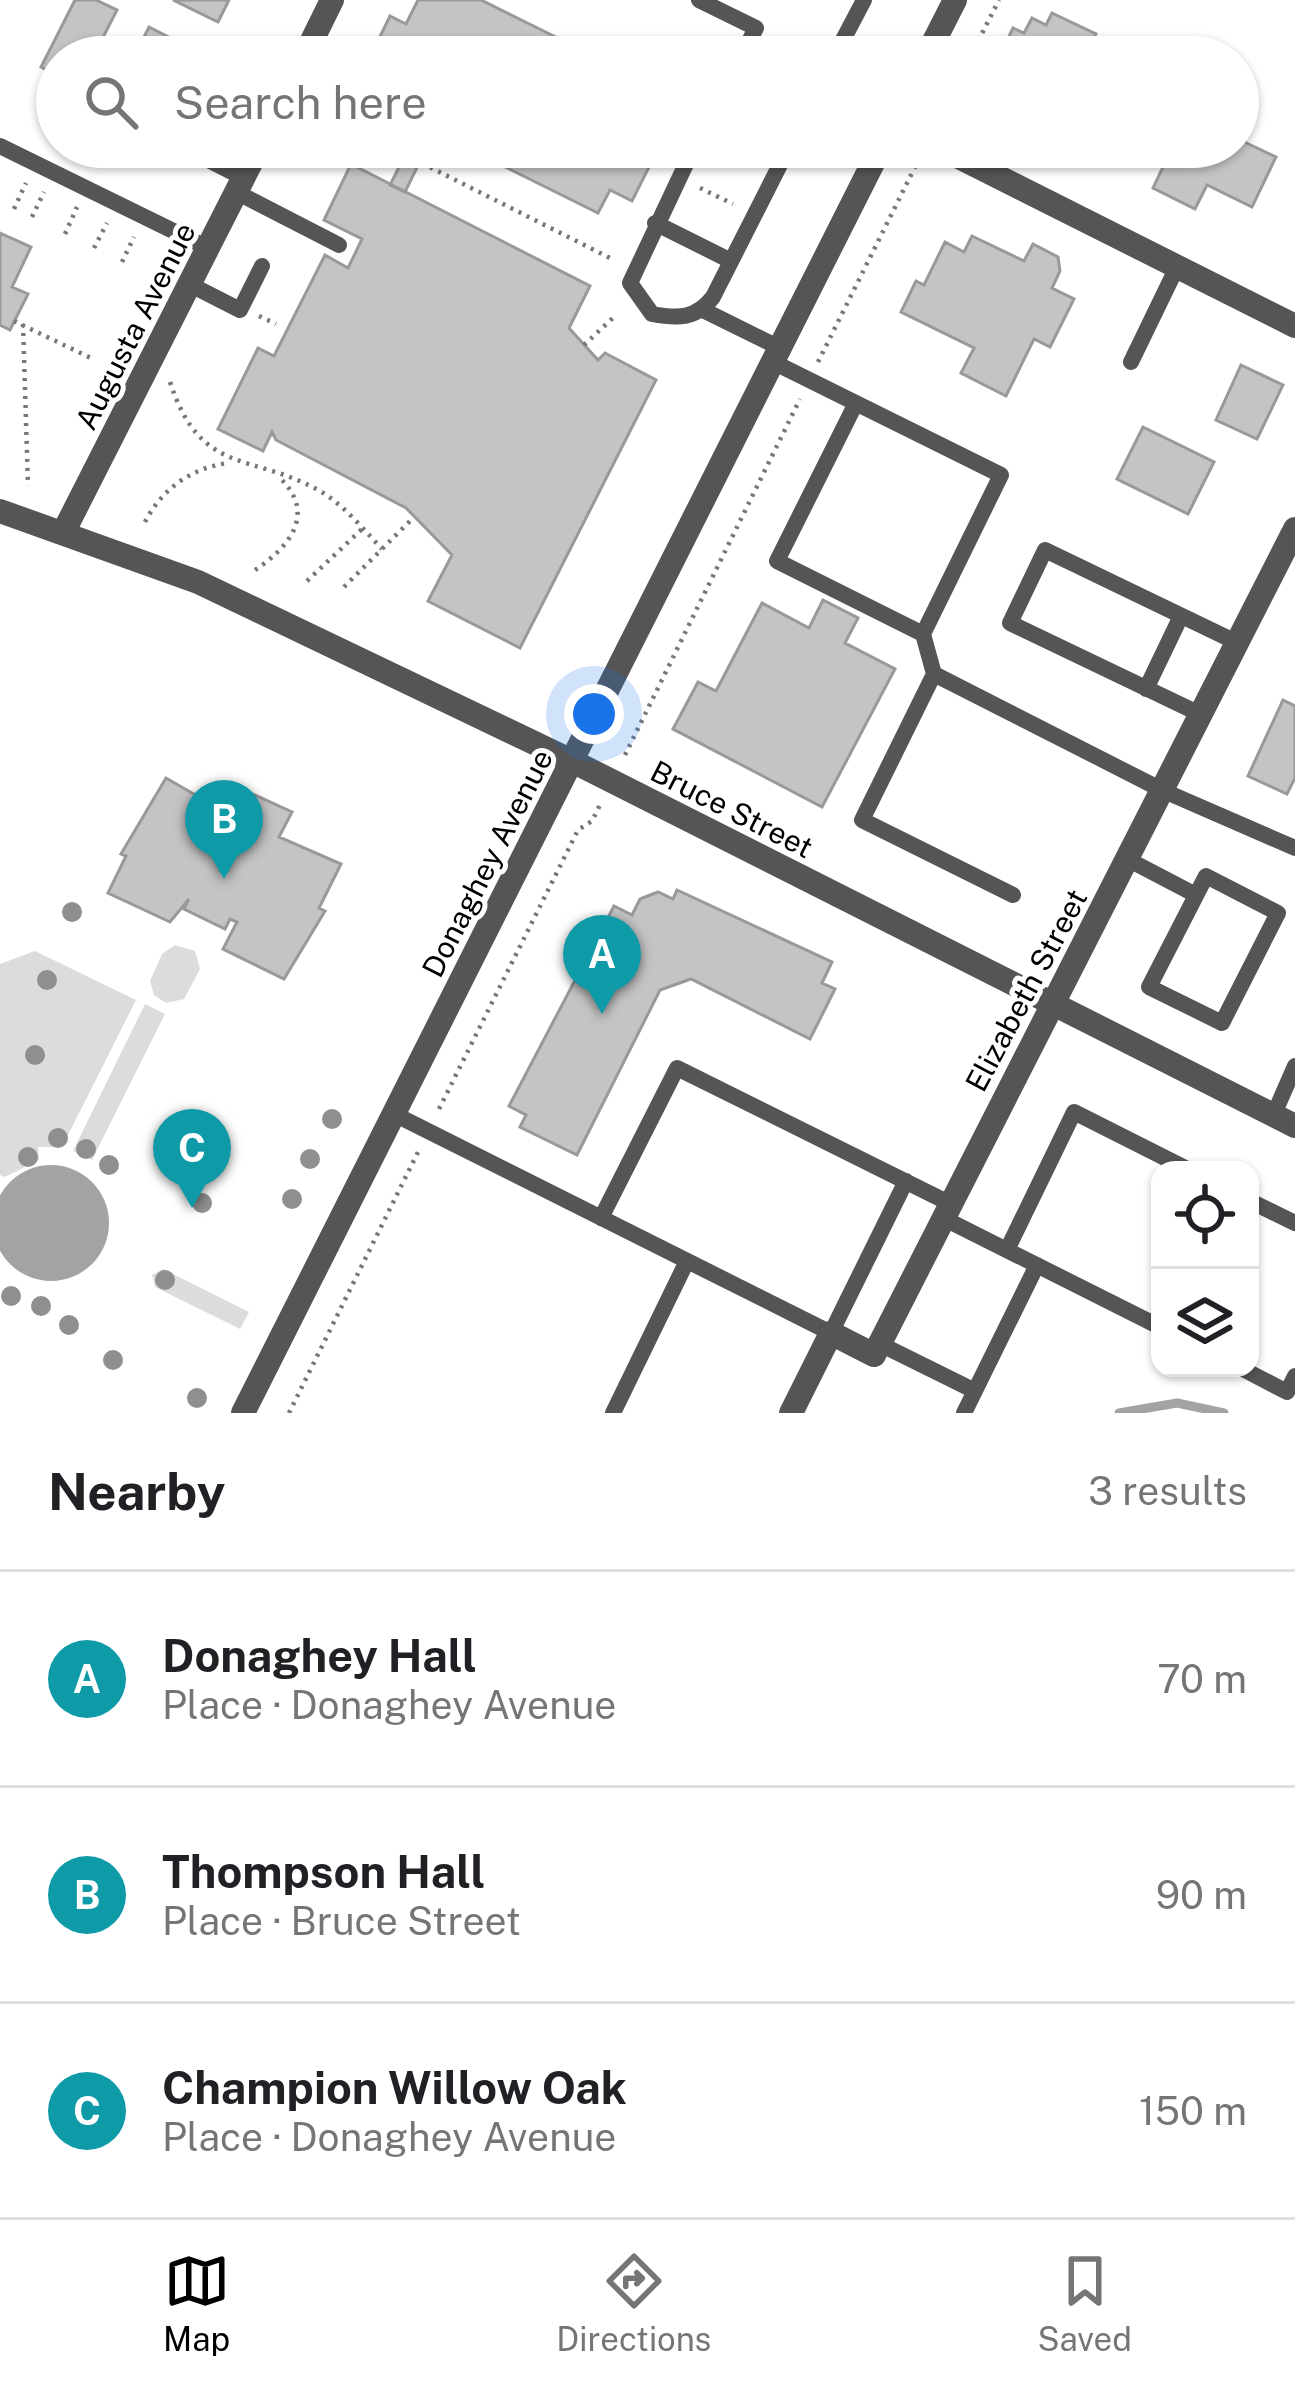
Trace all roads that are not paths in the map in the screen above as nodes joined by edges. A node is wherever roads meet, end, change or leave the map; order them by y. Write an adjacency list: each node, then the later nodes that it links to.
1 (332, 0): 5 (street)
2 (699, 0): 6 (lane)
3 (863, 0): 7 (lane)
4 (955, 0): 8 (street)
5 (314, 36)
6 (752, 36)
7 (845, 36)
8 (937, 36)
9 (1, 148): 10 (lane)
10 (36, 165)
11 (42, 168): 21 (lane)
12 (214, 168): 18 (lane)
13 (248, 168): 18 (street, Augusta Avenue)
14 (684, 168): 19 (lane)
15 (778, 168): 22 (lane)
16 (870, 168): 28 (street, Donaghey Avenue)
17 (981, 168): 24 (street)
18 (240, 185): 20 (lane); 21 (street, Augusta Avenue)
19 (656, 223): 22 (lane); 26 (lane)
20 (339, 245)
21 (208, 248): 25 (street, Augusta Avenue)
22 (731, 261): 26 (lane)
23 (262, 266): 25 (lane)
24 (1177, 267): 27 (street); 29 (lane)
25 (189, 284): 33 (street, Augusta Avenue)
26 (703, 310): 28 (lane)
27 (1295, 326)
28 (776, 355): 30 (lane); 40 (street, Donaghey Avenue)
29 (1131, 362)
30 (856, 403): 35 (lane); 35 (lane)
31 (0, 511): 33 (street, Bruce Street)
32 (1295, 530): 36 (street, Elizabeth Street)
33 (64, 531): 40 (street, Bruce Street)
34 (1181, 616): 36 (lane); 38 (lane); 38 (lane)
35 (923, 634): 37 (lane)
36 (1238, 643): 39 (street, Elizabeth Street)
37 (934, 674): 41 (lane); 44 (lane)
38 (1146, 689): 39 (lane)
39 (1202, 715): 41 (street, Elizabeth Street)
40 (572, 761): 46 (street, Bruce Street); 48 (street, Donaghey Avenue)
41 (1164, 790): 42 (lane); 43 (street, Elizabeth Street)
42 (1295, 848)
43 (1129, 860): 45 (lane); 46 (street, Elizabeth Street)
44 (1013, 895)
45 (1196, 895): 45 (lane)
46 (1050, 1004): 49 (street, Bruce Street); 53 (street, Elizabeth Street)
47 (1295, 1066): 49 (lane)
48 (394, 1114): 54 (lane); 65 (street, Donaghey Avenue)
49 (1284, 1120)
50 (1171, 1161): 56 (lane)
51 (906, 1181): 53 (lane); 54 (lane); 60 (lane)
52 (1259, 1205): 55 (lane)
53 (947, 1211): 56 (lane); 61 (street, Elizabeth Street)
54 (602, 1218): 57 (lane)
55 (1295, 1223)
56 (1007, 1250): 58 (lane)
57 (687, 1262): 60 (lane); 66 (lane)
58 (1037, 1265): 59 (lane); 64 (lane)
59 (1151, 1322)
60 (831, 1333): 61 (street); 67 (street)
61 (880, 1344): 64 (lane)
62 (1295, 1376): 63 (lane)
63 (1259, 1377)
64 (975, 1391): 68 (lane)
65 (243, 1413)
66 (613, 1413)
67 (791, 1413)
68 (964, 1413)

